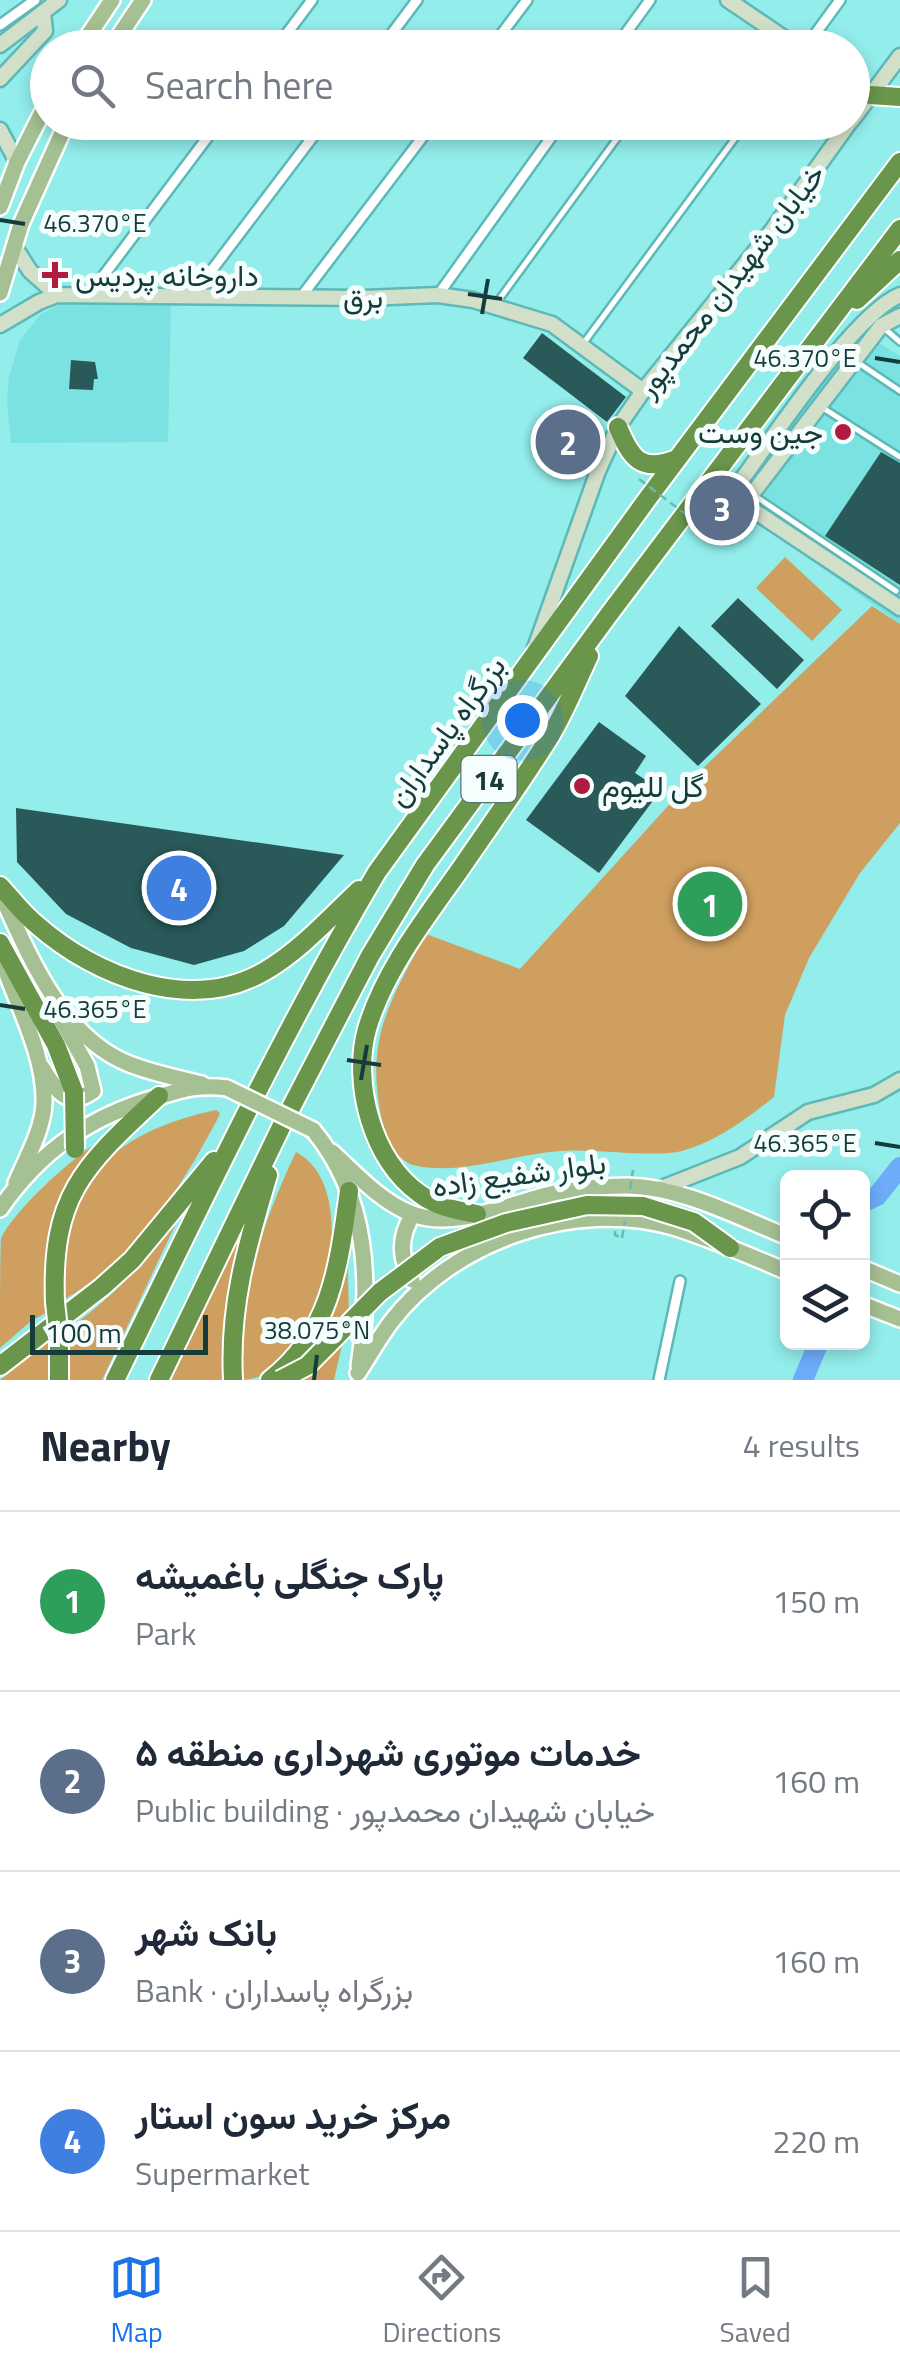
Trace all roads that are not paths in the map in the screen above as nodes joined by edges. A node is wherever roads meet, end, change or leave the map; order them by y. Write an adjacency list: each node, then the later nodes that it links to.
1 (59, 0): 10 (street)
2 (112, 0): 13 (main road)
3 (312, 0): 15 (street)
4 (418, 0): 16 (street)
5 (528, 0): 17 (street)
6 (650, 0): 18 (street)
7 (728, 0): 19 (street)
8 (840, 0): 20 (street)
9 (144, 2): 14 (main road)
10 (38, 4): 11 (street); 12 (street); 21 (street)
11 (0, 25)
12 (45, 30)
13 (92, 30)
14 (124, 30)
15 (290, 30)
16 (395, 30)
17 (505, 30)
18 (629, 30)
19 (774, 30)
20 (816, 30)
21 (0, 45)
22 (30, 46): 24 (street)
23 (900, 56): 25 (street, خیابان شهیدان محمدپور)
24 (0, 78)
25 (870, 96): 26 (highway)
26 (900, 96)
27 (0, 130): 37 (street)
28 (30, 137): 37 (main road)
29 (59, 140): 42 (main road)
30 (205, 140): 45 (street)
31 (310, 140): 46 (street)
32 (420, 140): 50 (street)
33 (549, 140): 48 (street)
34 (616, 140): 51 (lane)
35 (734, 140): 57 (lane)
36 (838, 140): 60 (street, خیابان شهیدان محمدپور)
37 (17, 162): 39 (lane); 40 (main road)
38 (900, 162): 65 (highway, بزرگراه پاسداران / 14)
39 (0, 180)
40 (0, 207)
41 (900, 229): 55 (highway, بزرگراه پاسداران / 14)
42 (14, 246): 44 (main road); 47 (street)
43 (900, 260): 55 (highway)
44 (0, 293)
45 (89, 295): 46 (street, برق); 47 (street, برق)
46 (193, 295): 50 (street, برق)
47 (57, 296): 53 (street)
48 (438, 296): 50 (street, برق); 51 (street, برق)
49 (900, 297): 61 (street); 66 (street)
50 (301, 298)
51 (495, 306): 57 (street, برق)
52 (900, 316): 54 (street)
53 (0, 325)
54 (881, 326): 56 (lane); 58 (street)
55 (820, 334): 70 (highway, بزرگراه پاسداران / 14)
56 (900, 342)
57 (583, 344): 60 (street, برق)
58 (856, 362): 59 (lane); 61 (street)
59 (900, 390)
60 (643, 391): 63 (street, خیابان شهیدان محمدپور)
61 (832, 393): 62 (street)
62 (821, 406): 64 (lane); 67 (street)
63 (618, 427): 65 (highway); 71 (street, خیابان شهیدان محمدپور)
64 (900, 457)
65 (677, 459): 71 (highway, بزرگراه پاسداران / 14)
66 (739, 483): 67 (street); 69 (street)
67 (752, 494): 68 (lane)
68 (896, 591)
69 (900, 608)
70 (610, 613): 81 (highway, بزرگراه پاسداران / 14); 90 (highway)
71 (529, 664): 72 (highway, بزرگراه پاسداران / 14)
72 (377, 872): 73 (highway); 82 (highway, بزرگراه پاسداران / 14)
73 (0, 889): 76 (main road)
74 (0, 943): 87 (highway, bridge)
75 (0, 954): 77 (main road)
76 (40, 980): 77 (main road); 79 (main road)
77 (39, 1063): 84 (main road)
78 (900, 1080): 85 (street)
79 (202, 1084): 80 (main road); 83 (main road, bridge)
80 (159, 1096): 84 (main road); 87 (highway)
81 (283, 1123): 104 (highway, بزرگراه پاسداران / 14); 105 (highway)
82 (236, 1134): 100 (highway); 103 (highway, بزرگراه پاسداران / 14)
83 (332, 1152): 86 (main road); 89 (main road, بلوار شفیع زاده)
84 (14, 1188): 88 (main road)
85 (659, 1190): 90 (main road, بلوار شفیع زاده); 91 (main road, بلوار شفیع زاده)
86 (349, 1191): 101 (main road); 106 (highway)
87 (70, 1196): 102 (highway, bridge)
88 (0, 1209)
89 (413, 1214): 90 (main road, بلوار شفیع زاده); 97 (main road)
90 (477, 1214)
91 (780, 1234)
92 (730, 1248): 93 (main road, بلوار شفیع زاده); 97 (main road, بلوار شفیع زاده); 107 (highway, bridge)
93 (780, 1269)
94 (870, 1271): 96 (main road)
95 (680, 1282): 108 (street)
96 (900, 1284)
97 (422, 1290): 101 (main road, بلوار شفیع زاده)
98 (870, 1307): 99 (main road)
99 (900, 1320)
100 (0, 1366)
101 (357, 1377)
102 (59, 1380)
103 (115, 1380)
104 (159, 1380)
105 (234, 1380)
106 (270, 1380)
107 (280, 1380)
108 (659, 1380)

